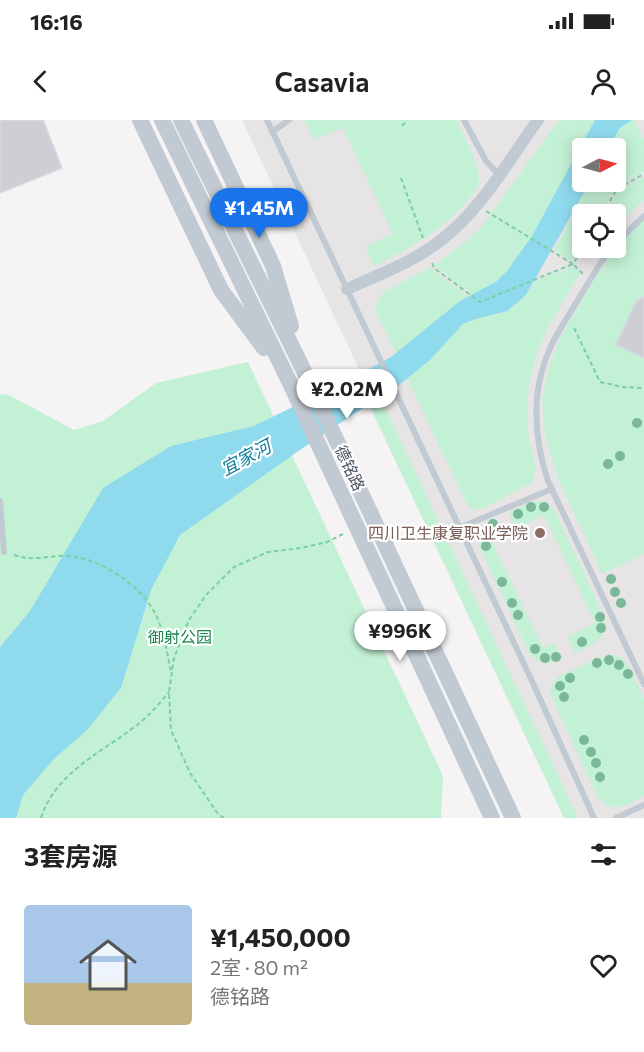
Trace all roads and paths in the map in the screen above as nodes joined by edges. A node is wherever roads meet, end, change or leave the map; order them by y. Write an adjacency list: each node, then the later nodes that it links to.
1 (140, 120): 27 (street)
2 (162, 120): 27 (street, 德铭路)
3 (181, 120): 26 (street, 德铭路)
4 (204, 120): 26 (street)
5 (267, 120): 11 (lane)
6 (289, 120): 11 (lane)
7 (407, 120): 10 (path)
8 (464, 120): 13 (lane)
9 (538, 120): 13 (street)
10 (402, 126)
11 (272, 132): 24 (lane)
12 (644, 174): 15 (path)
13 (499, 175): 16 (street)
14 (401, 178): 19 (path)
15 (608, 204)
16 (476, 205): 19 (street); 22 (path)
17 (644, 216): 18 (lane)
18 (626, 233)
19 (427, 249): 22 (path); 24 (street)
20 (577, 258): 22 (path)
21 (605, 258): 23 (lane)
22 (573, 264): 23 (path)
23 (590, 280): 25 (lane)
24 (347, 290): 32 (lane)
25 (568, 315): 28 (path); 29 (lane)
26 (305, 373): 41 (street, 德铭路)
27 (288, 381): 31 (street, 德铭路)
28 (644, 388)
29 (552, 489): 32 (lane); 35 (lane)
30 (0, 501): 33 (lane)
31 (357, 528): 34 (path); 40 (street, 德铭路)
32 (459, 528): 42 (lane)
33 (4, 552): 34 (path)
34 (171, 674): 36 (path)
35 (644, 684)
36 (169, 692): 38 (path); 39 (path)
37 (644, 805): 43 (lane)
38 (41, 818)
39 (224, 818)
40 (492, 818)
41 (513, 818)
42 (594, 818)
43 (616, 818)

